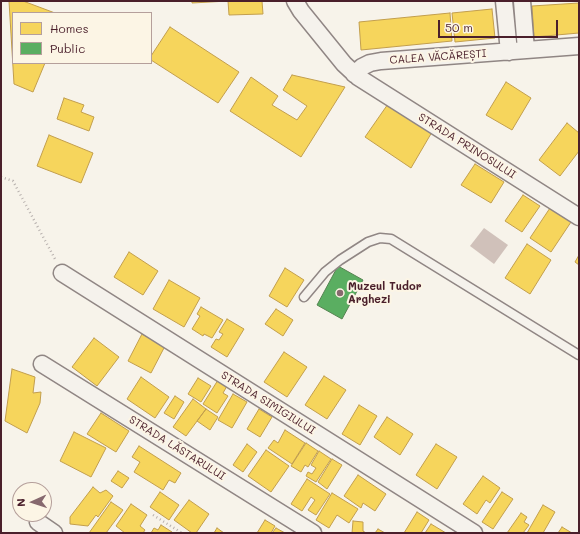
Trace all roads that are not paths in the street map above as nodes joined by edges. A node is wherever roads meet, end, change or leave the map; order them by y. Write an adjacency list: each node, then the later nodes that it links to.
1 (295, 1): 7 (street, STRADA PRINOSULUI)
2 (504, 1): 6 (street)
3 (522, 1): 5 (street)
4 (579, 46): 5 (street, CALEA VĂCĂREȘTI)
5 (526, 50): 6 (street, CALEA VĂCĂREȘTI)
6 (509, 52): 7 (street, CALEA VĂCĂREȘTI)
7 (354, 74): 8 (street, STRADA PRINOSULUI)
8 (579, 217)
9 (62, 273): 16 (street, STRADA SIMIGIULUI)
10 (304, 297): 11 (lane)
11 (579, 355)
12 (42, 364): 15 (street, STRADA LĂSTARULUI)
13 (38, 522): 14 (street)
14 (54, 533)
15 (313, 533)
16 (474, 533)

